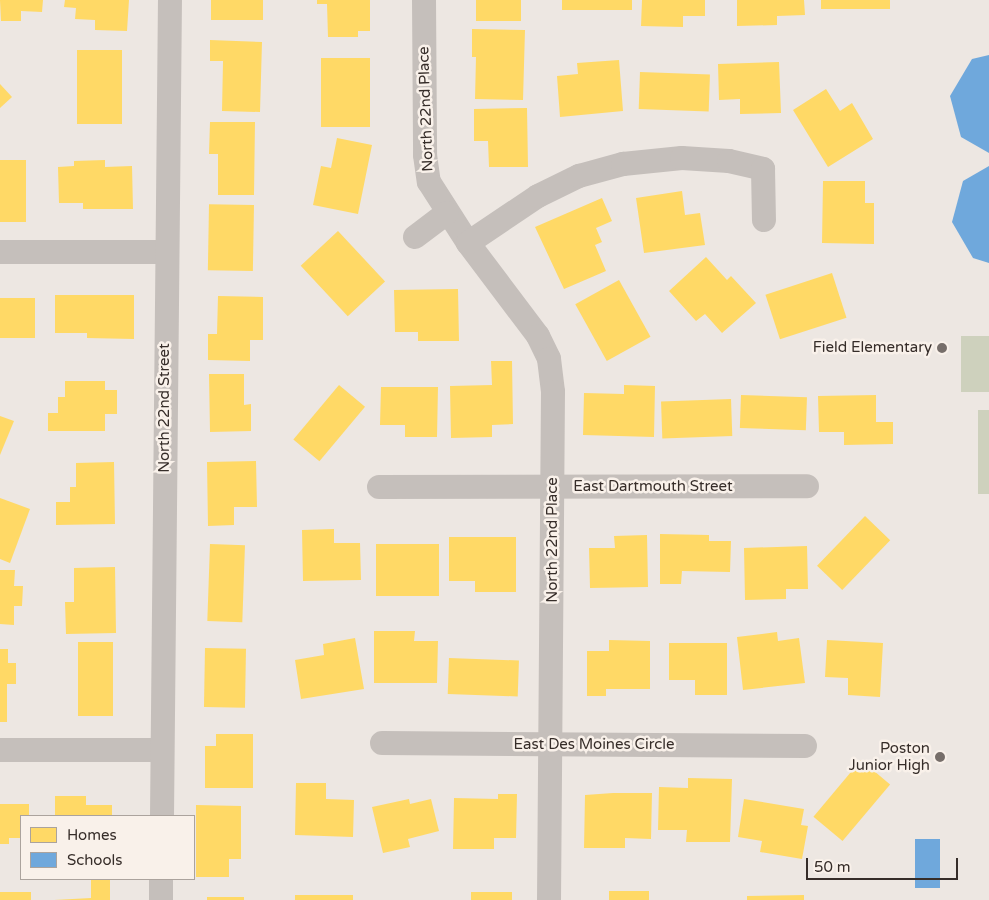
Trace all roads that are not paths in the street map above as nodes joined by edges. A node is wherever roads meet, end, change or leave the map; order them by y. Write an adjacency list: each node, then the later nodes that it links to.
1 (170, 0): 8 (street, North 22nd Street)
2 (424, 0): 3 (street, North 22nd Place)
3 (447, 213): 5 (street); 6 (street, North 22nd Place)
4 (764, 220): 6 (street)
5 (415, 237)
6 (468, 243): 11 (street, North 22nd Place)
7 (0, 252): 8 (street)
8 (166, 252): 16 (street, North 22nd Street)
9 (807, 486): 11 (street, East Dartmouth Street)
10 (379, 487): 11 (street, East Dartmouth Street)
11 (554, 487): 13 (street, North 22nd Place)
12 (382, 743): 13 (street, East Des Moines Circle)
13 (551, 745): 14 (street, East Des Moines Circle); 20 (street, North 22nd Place)
14 (806, 746)
15 (0, 750): 16 (street)
16 (162, 750): 17 (street, North 22nd Street)
17 (162, 815)
18 (161, 880): 19 (street)
19 (161, 900)
20 (549, 900)

